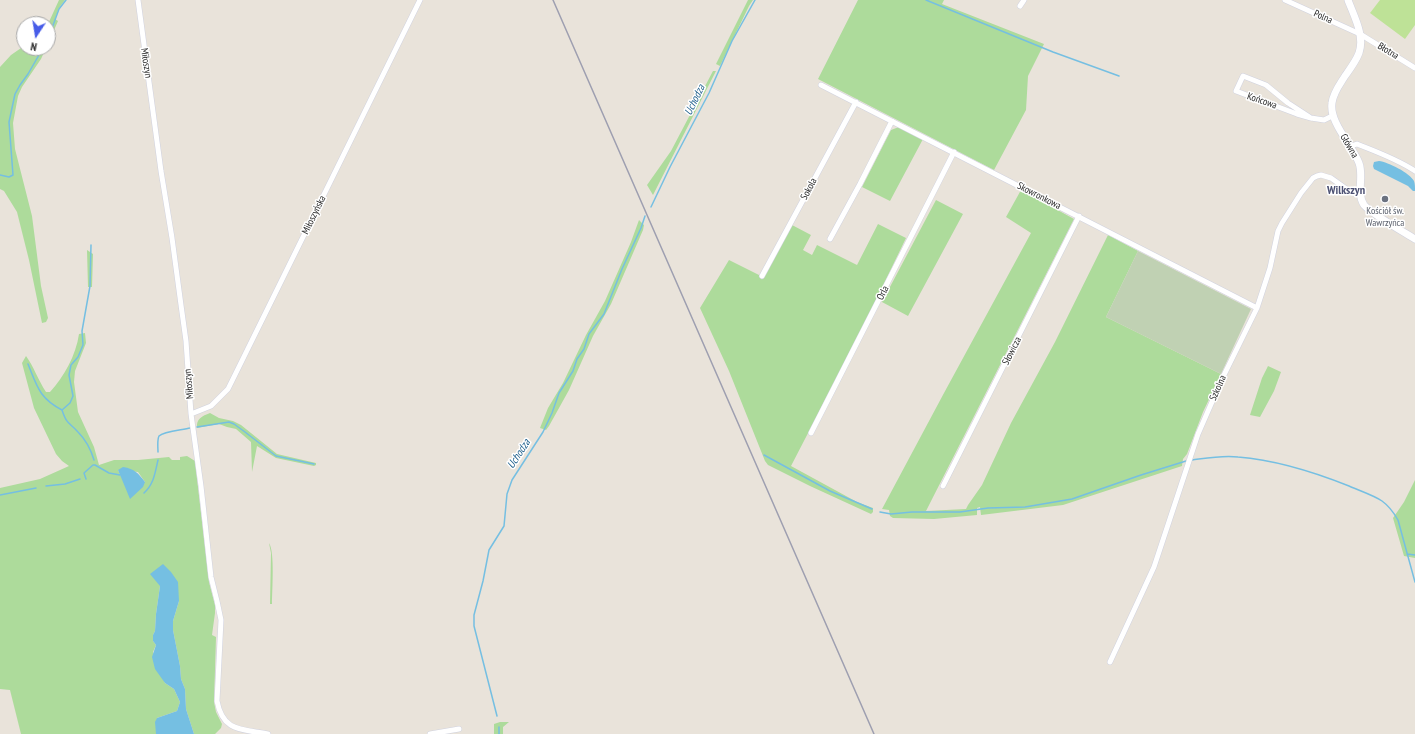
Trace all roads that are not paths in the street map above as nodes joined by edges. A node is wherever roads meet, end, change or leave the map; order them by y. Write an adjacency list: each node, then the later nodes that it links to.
1 (138, 0): 23 (street, Miłoszyn)
2 (420, 0): 23 (street, Miłoszyńska)
3 (1024, 0): 6 (street)
4 (1285, 0): 7 (street, Polna)
5 (1348, 0): 7 (street)
6 (1020, 6)
7 (1360, 34): 8 (street, Błotna); 11 (street)
8 (1415, 68)
9 (822, 85): 10 (street, Skowronkowa)
10 (856, 102): 13 (street, Skowronkowa); 21 (street, Sokola)
11 (1332, 116): 12 (street, Końcowa); 14 (street, Główna)
12 (1311, 118): 12 (street, Końcowa)
13 (892, 121): 15 (street, Skowronkowa); 19 (street)
14 (1351, 146): 16 (street); 17 (street, Główna)
15 (954, 152): 18 (street, Skowronkowa); 24 (street, Orla)
16 (1415, 171)
17 (1360, 194): 20 (street); 22 (street, Szkolna)
18 (1079, 216): 22 (street, Skowronkowa); 25 (street, Słowicza)
19 (830, 239)
20 (1415, 239)
21 (762, 276)
22 (1257, 308): 26 (street, Szkolna)
23 (191, 414): 28 (street, Miłoszyn)
24 (811, 433)
25 (943, 486)
26 (1110, 662)
27 (459, 729): 29 (street)
28 (268, 734)
29 (430, 734)

